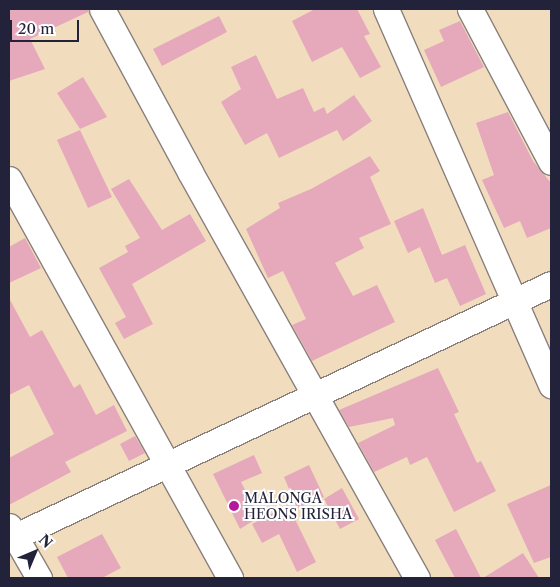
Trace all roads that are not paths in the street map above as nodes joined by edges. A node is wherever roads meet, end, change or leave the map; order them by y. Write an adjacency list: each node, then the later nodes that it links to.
1 (102, 9): 9 (street)
2 (386, 9): 7 (street)
3 (470, 9): 4 (street)
4 (551, 162)
5 (9, 179): 10 (street)
6 (551, 284): 7 (street)
7 (514, 301): 8 (street); 9 (street)
8 (551, 385)
9 (315, 397): 10 (street); 14 (street)
10 (166, 467): 11 (street); 13 (street)
11 (11, 534): 12 (street)
12 (39, 578)
13 (230, 578)
14 (417, 578)

